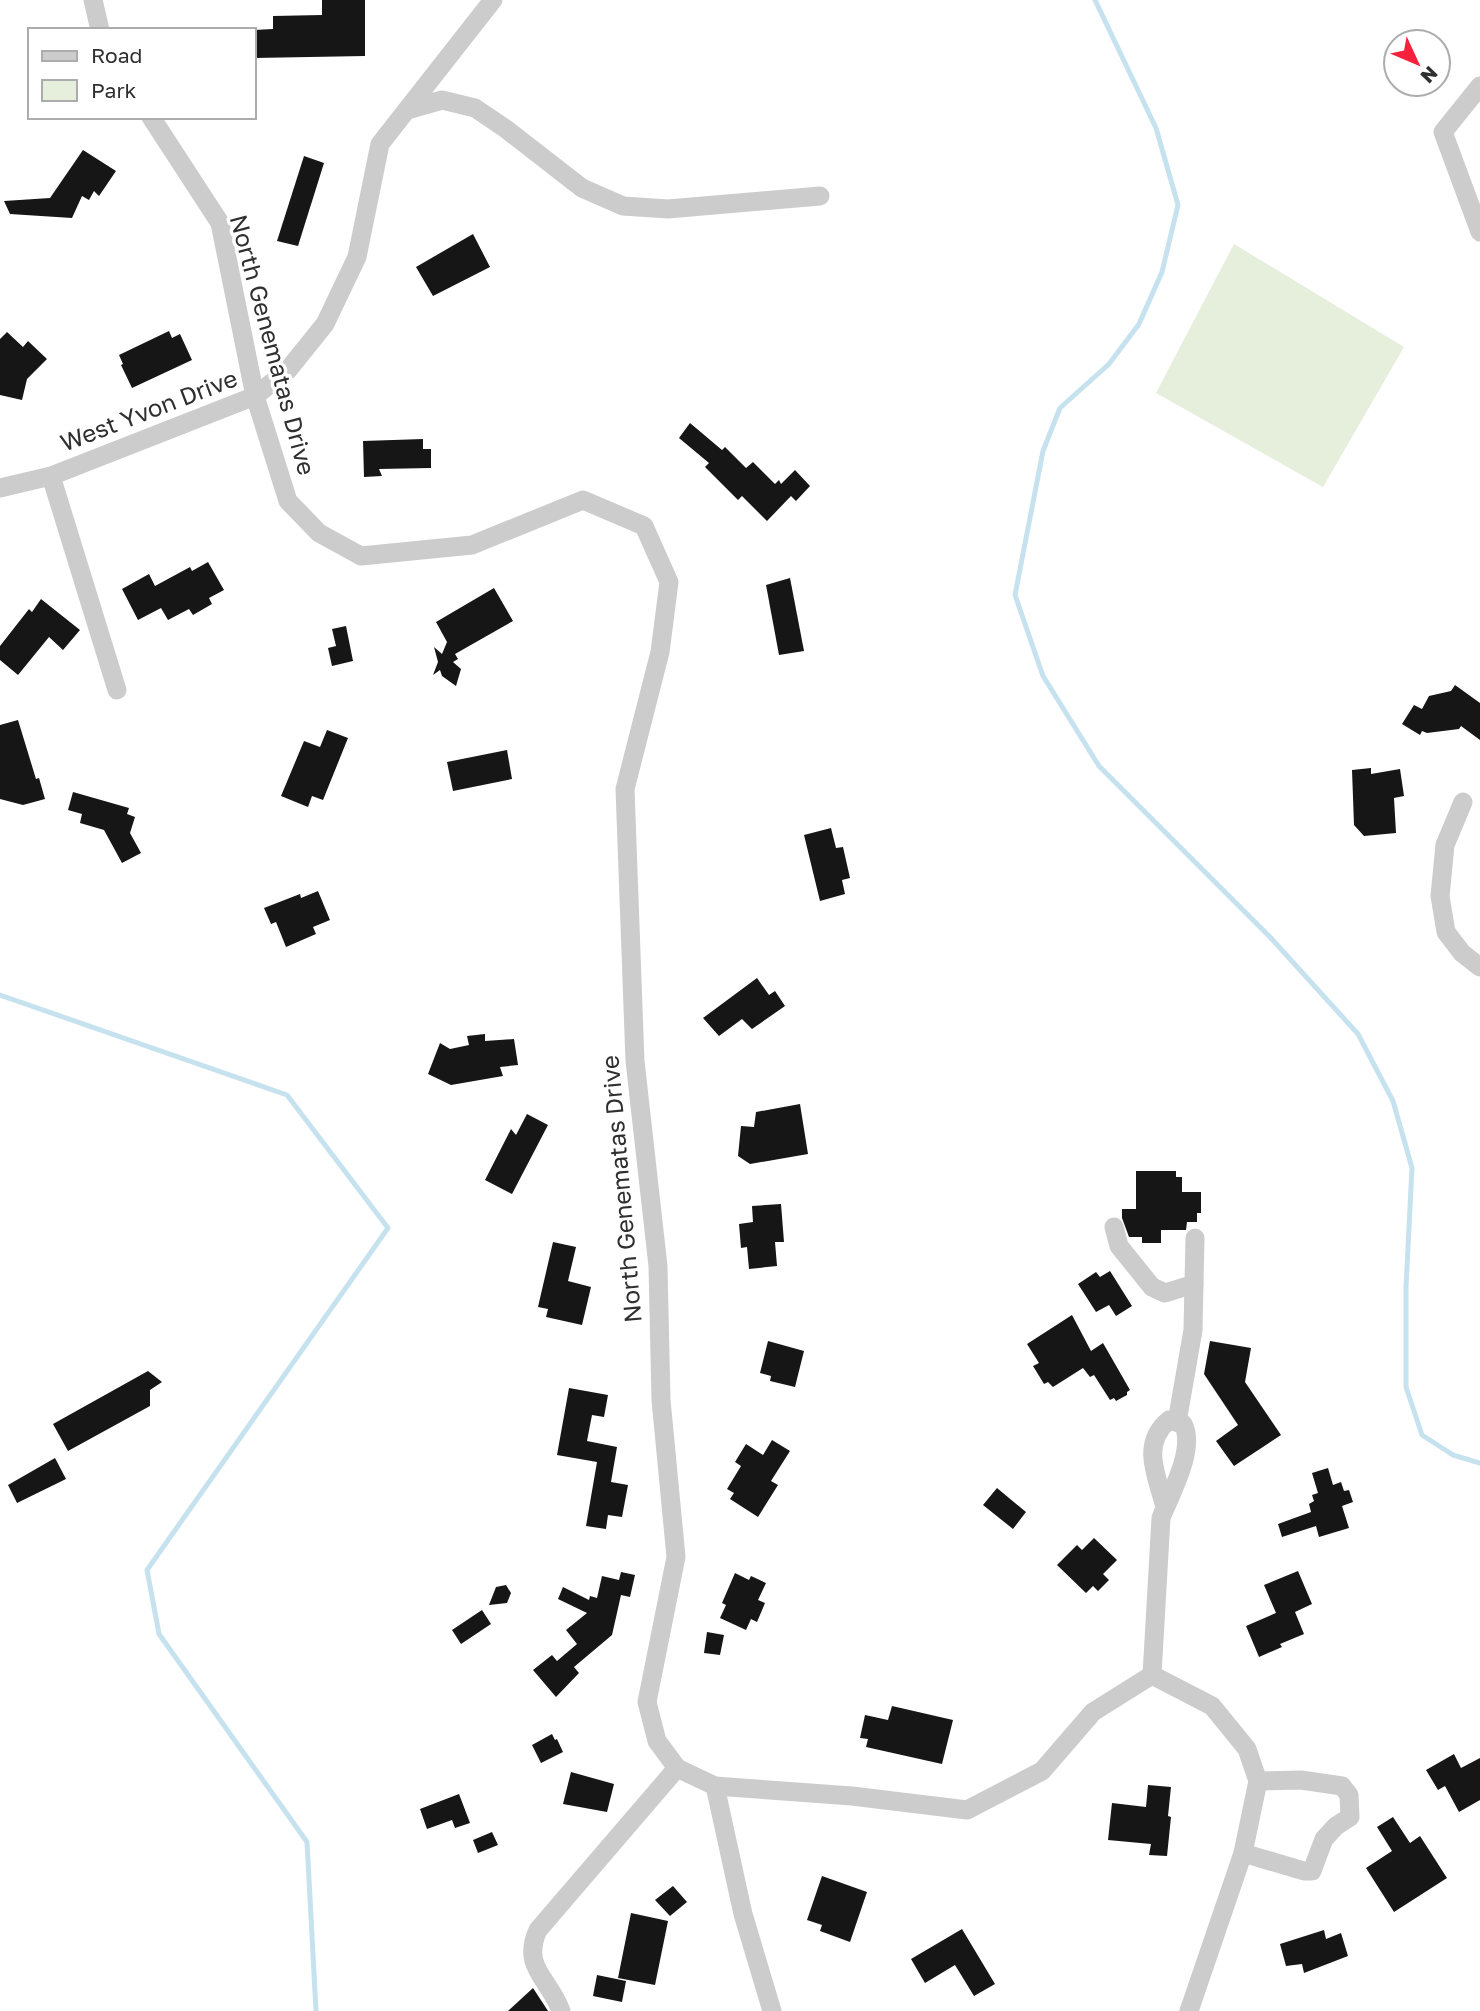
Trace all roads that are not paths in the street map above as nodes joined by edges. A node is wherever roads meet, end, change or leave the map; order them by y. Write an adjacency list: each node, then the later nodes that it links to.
1 (93, 0): 3 (street)
2 (493, 0): 5 (street, West Yvon Drive)
3 (100, 28)
4 (1480, 86): 8 (street)
5 (407, 110): 7 (street); 9 (street, West Yvon Drive)
6 (152, 119): 9 (street, North Genematas Drive)
7 (820, 196)
8 (1480, 232)
9 (255, 396): 10 (street, West Yvon Drive); 21 (street, North Genematas Drive)
10 (51, 476): 11 (street, West Yvon Drive); 12 (street)
11 (0, 488)
12 (117, 690)
13 (1464, 802): 14 (street)
14 (1480, 967)
15 (1114, 1227): 17 (street)
16 (1195, 1238): 17 (street)
17 (1194, 1283): 18 (street)
18 (1177, 1422): 19 (street); 19 (street)
19 (1165, 1507): 20 (street)
20 (1152, 1675): 22 (street); 23 (street, North Genematas Drive)
21 (677, 1768): 23 (street, North Genematas Drive); 25 (street)
22 (1258, 1781): 24 (street); 24 (street)
23 (715, 1786): 26 (street)
24 (1243, 1853): 27 (street)
25 (561, 2011)
26 (772, 2011)
27 (1189, 2011)

